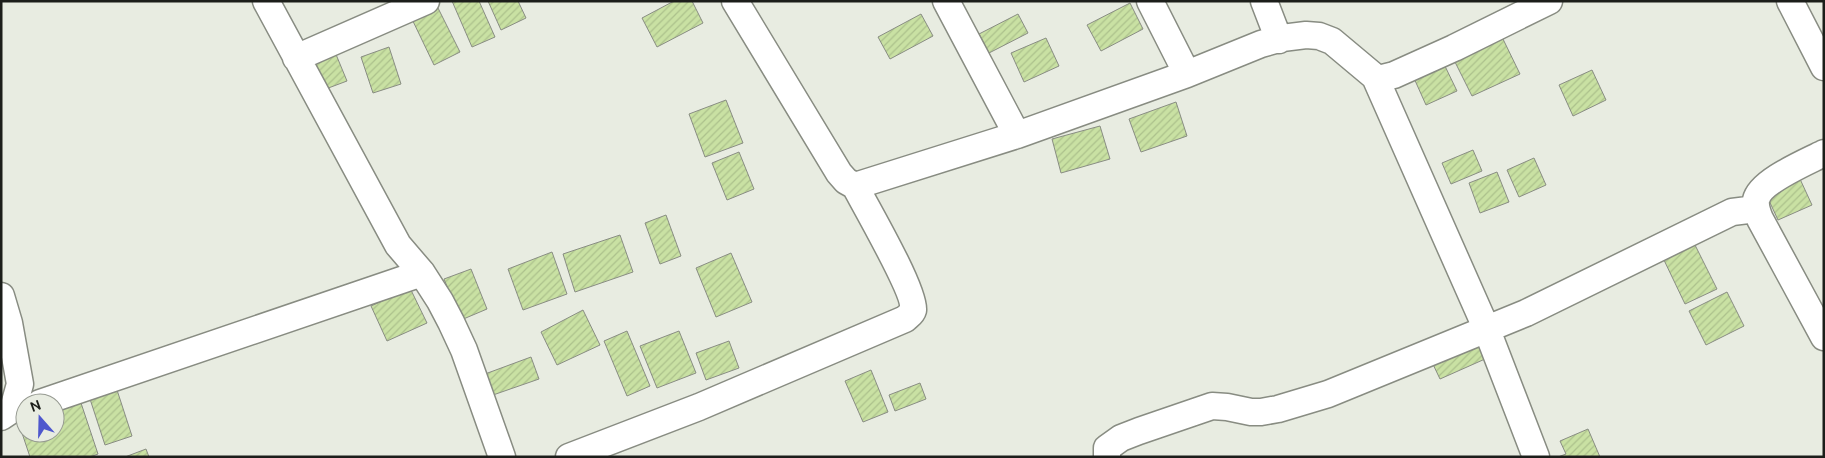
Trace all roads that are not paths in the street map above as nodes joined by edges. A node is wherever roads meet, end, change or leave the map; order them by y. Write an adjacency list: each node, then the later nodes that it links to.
1 (266, 1): 10 (street)
2 (426, 1): 10 (street)
3 (735, 1): 16 (street)
4 (946, 1): 14 (street)
5 (1150, 1): 12 (street)
6 (1264, 1): 9 (street)
7 (1549, 1): 13 (street)
8 (1790, 1): 11 (street)
9 (1278, 40): 12 (street); 13 (street)
10 (296, 58): 18 (street)
11 (1824, 67)
12 (1187, 74): 14 (street)
13 (1375, 77): 20 (street)
14 (1017, 135): 16 (street)
15 (1824, 153): 17 (street)
16 (855, 186): 25 (street)
17 (1756, 209): 20 (street); 21 (street)
18 (422, 273): 22 (street); 24 (street)
19 (1, 296): 23 (street)
20 (1487, 330): 26 (street); 27 (street)
21 (1824, 337)
22 (65, 394)
23 (11, 413)
24 (502, 457)
25 (569, 457)
26 (1108, 457)
27 (1536, 457)

